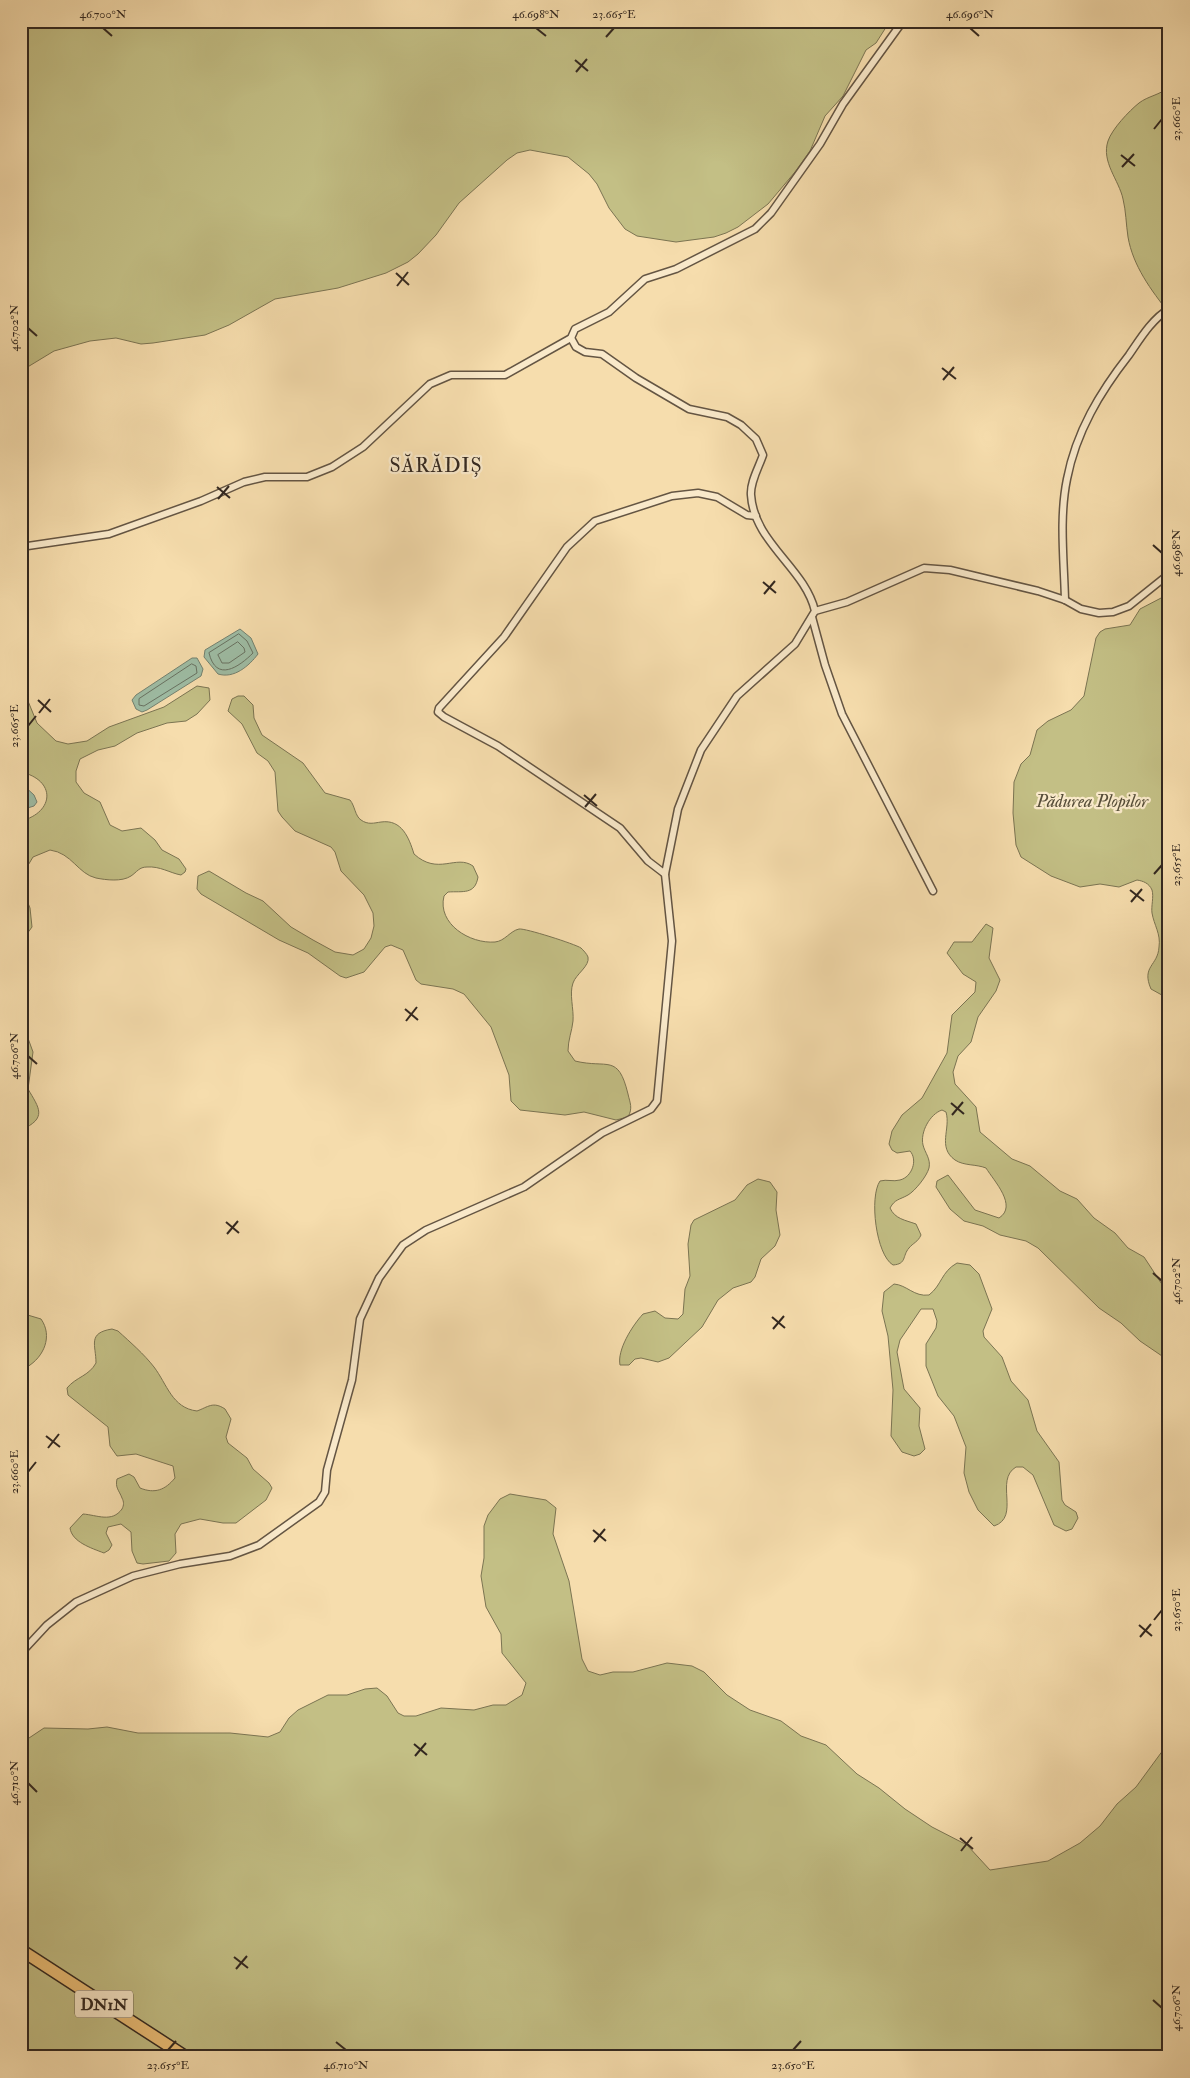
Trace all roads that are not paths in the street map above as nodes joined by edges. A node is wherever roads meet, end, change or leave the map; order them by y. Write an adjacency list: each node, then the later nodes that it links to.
1 (903, 21): 3 (street)
2 (1169, 309): 7 (street)
3 (571, 338): 4 (street); 5 (street)
4 (756, 516): 8 (street); 9 (street)
5 (21, 547)
6 (1169, 574): 7 (street)
7 (1065, 600): 8 (street)
8 (814, 614): 9 (street); 10 (street)
9 (666, 874): 11 (street)
10 (933, 891)
11 (21, 1654)
12 (21, 1950): 13 (highway, DN1N)
13 (186, 2057)

